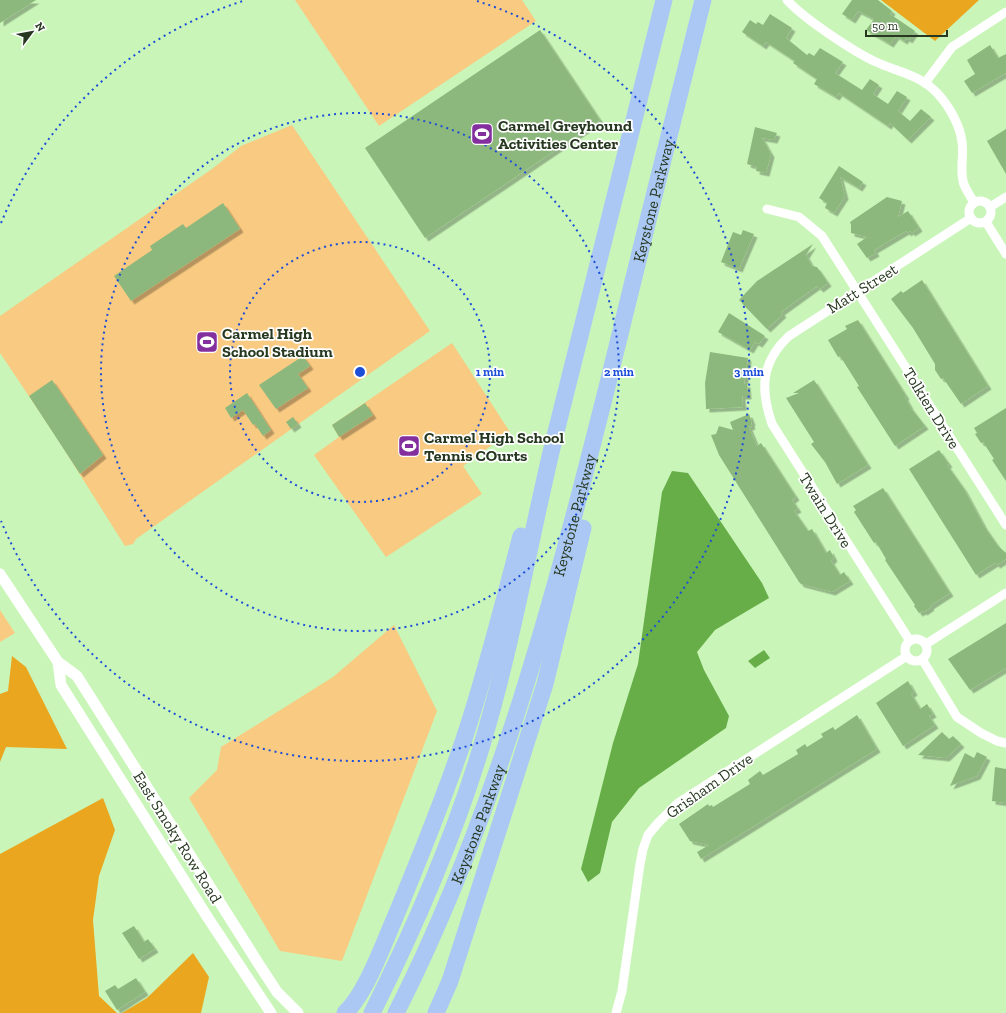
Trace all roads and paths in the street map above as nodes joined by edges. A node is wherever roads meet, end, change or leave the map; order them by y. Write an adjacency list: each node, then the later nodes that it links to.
1 (664, 0): 16 (highway, Keystone Parkway)
2 (703, 0): 10 (highway, Keystone Parkway)
3 (787, 0): 5 (street)
4 (1006, 12): 5 (street)
5 (925, 83): 7 (street)
6 (1006, 197): 8 (street)
7 (974, 202): 8 (street); 11 (street)
8 (990, 208): 12 (street)
9 (767, 209): 14 (street, Tolkien Drive)
10 (648, 218): 30 (highway, Keystone Parkway); 31 (highway)
11 (972, 218): 12 (street); 14 (street, Matt Street)
12 (986, 222): 13 (street)
13 (1006, 254)
14 (858, 290): 15 (street, Matt Street); 17 (street, Tolkien Drive)
15 (766, 371): 20 (street, Twain Drive)
16 (567, 391): 28 (highway); 29 (highway, Keystone Parkway)
17 (1006, 525)
18 (0, 574): 24 (street, East Smoky Row Road)
19 (1006, 593): 21 (street)
20 (910, 641): 21 (street); 22 (street)
21 (926, 644): 23 (street)
22 (907, 656): 23 (street); 32 (street, Grisham Drive)
23 (922, 659): 25 (street)
24 (58, 662): 26 (street, East Smoky Row Road); 27 (street, East Smoky Row Road)
25 (1002, 742)
26 (272, 1013)
27 (298, 1013)
28 (345, 1013)
29 (372, 1013)
30 (396, 1013)
31 (436, 1013)
32 (616, 1013)

